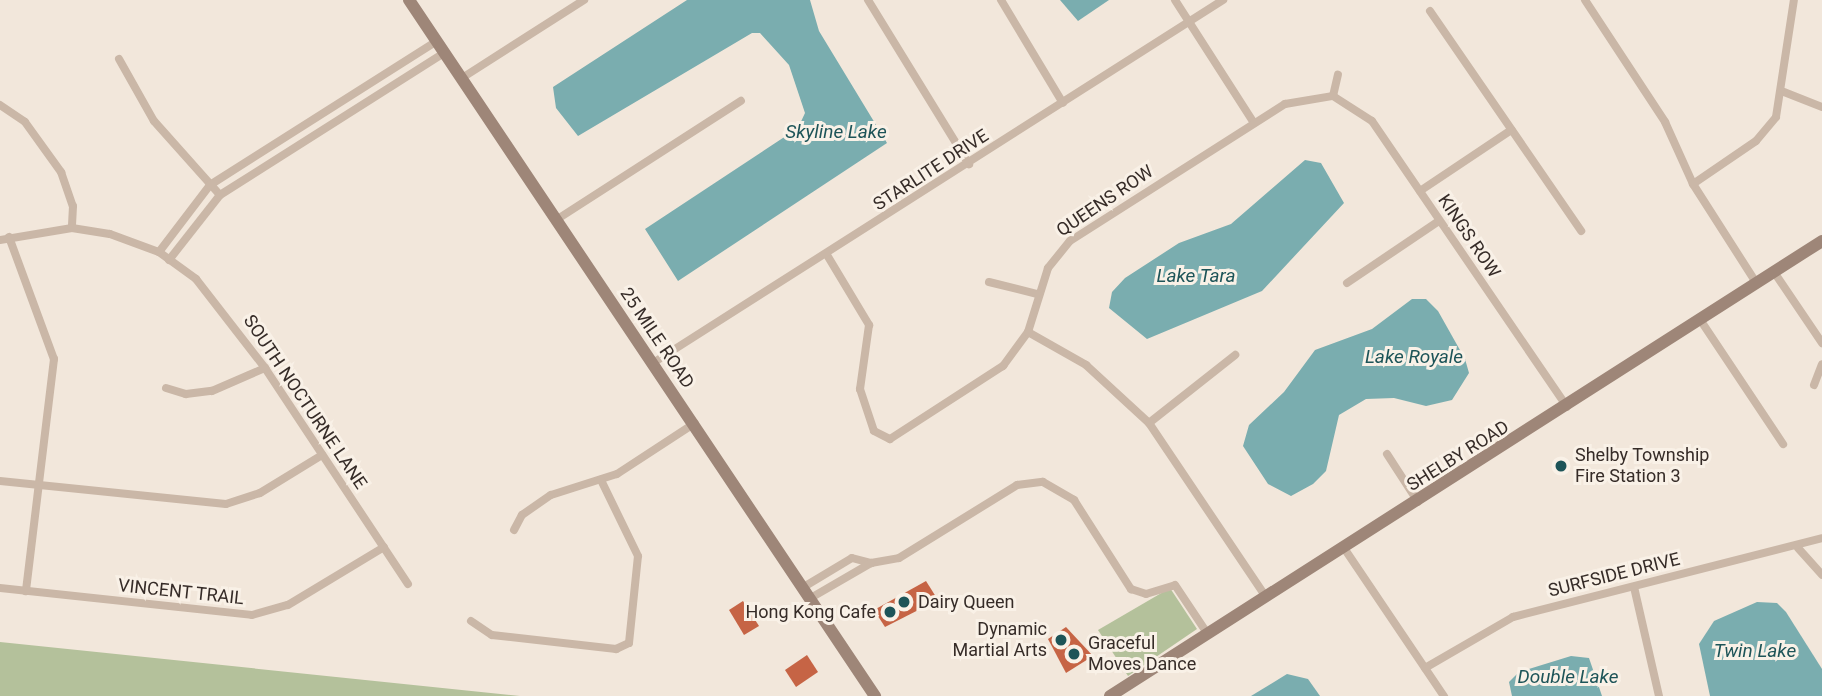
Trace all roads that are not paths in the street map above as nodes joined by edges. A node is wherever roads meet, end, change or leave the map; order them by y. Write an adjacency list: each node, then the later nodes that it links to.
1 (410, 0): 11 (street, 25 MILE ROAD)
2 (584, 0): 17 (street)
3 (868, 0): 28 (street)
4 (1001, 0): 21 (street)
5 (1174, 0): 10 (street)
6 (1223, 0): 10 (street, STARLITE DRIVE)
7 (1585, 0): 29 (street)
8 (1794, 0): 18 (street)
9 (1430, 11): 27 (street)
10 (1189, 23): 21 (street, STARLITE DRIVE); 25 (street)
11 (436, 41): 12 (street, 25 MILE ROAD); 13 (street)
12 (444, 53): 15 (street); 17 (street, 25 MILE ROAD)
13 (413, 57): 15 (street); 24 (street)
14 (119, 59): 30 (street)
15 (419, 68): 26 (street)
16 (1338, 75): 19 (street)
17 (462, 78): 33 (street, 25 MILE ROAD)
18 (1784, 92): 23 (street); 29 (street)
19 (1333, 96): 25 (street, QUEENS ROW); 31 (street, KINGS ROW)
20 (741, 101): 33 (street)
21 (1063, 103): 28 (street, STARLITE DRIVE)
22 (0, 105): 35 (street)
23 (1822, 107)
24 (322, 115): 26 (street); 30 (street)
25 (1254, 123): 46 (street, QUEENS ROW)
26 (329, 124): 32 (street)
27 (1511, 130): 31 (street); 36 (street)
28 (969, 164): 40 (street, STARLITE DRIVE)
29 (1693, 184): 45 (street)
30 (210, 185): 32 (street); 39 (street)
31 (1420, 191): 34 (street, KINGS ROW)
32 (220, 195): 41 (street)
33 (556, 220): 51 (street, 25 MILE ROAD)
34 (1439, 221): 44 (street); 56 (street, KINGS ROW)
35 (72, 228): 37 (street); 39 (street)
36 (1581, 230)
37 (4, 239): 64 (street)
38 (1822, 241): 42 (street, SHELBY ROAD)
39 (159, 252): 41 (street, SOUTH NOCTURNE LANE)
40 (827, 255): 48 (street, QUEENS ROW); 51 (street, STARLITE DRIVE)
41 (169, 260): 53 (street, SOUTH NOCTURNE LANE)
42 (1774, 272): 45 (street, SHELBY ROAD); 49 (street)
43 (989, 282): 46 (street)
44 (1347, 283)
45 (1757, 284): 47 (street, SHELBY ROAD)
46 (1037, 294): 48 (street, QUEENS ROW)
47 (1700, 321): 56 (street, SHELBY ROAD); 59 (street)
48 (1028, 332): 57 (street)
49 (1822, 343)
50 (1235, 355): 57 (street)
51 (653, 363): 58 (street, 25 MILE ROAD)
52 (1822, 364): 54 (street)
53 (265, 368): 55 (street); 60 (street, SOUTH NOCTURNE LANE)
54 (1814, 385)
55 (166, 388)
56 (1567, 407): 65 (street, SHELBY ROAD)
57 (1149, 423): 77 (street)
58 (695, 424): 62 (street); 76 (street, 25 MILE ROAD)
59 (1783, 444)
60 (322, 454): 64 (street); 68 (street, SOUTH NOCTURNE LANE)
61 (1387, 454): 65 (street)
62 (601, 480): 66 (street); 78 (street)
63 (0, 481): 64 (street)
64 (38, 485): 75 (street)
65 (1418, 502): 69 (street, SHELBY ROAD)
66 (514, 530)
67 (1822, 538): 70 (street, SURFSIDE DRIVE)
68 (384, 547): 72 (street, SOUTH NOCTURNE LANE); 75 (street, VINCENT TRAIL)
69 (1344, 548): 77 (street, SHELBY ROAD); 80 (street)
70 (1798, 548): 71 (street); 73 (street, SURFSIDE DRIVE)
71 (1822, 575)
72 (408, 584)
73 (1634, 587): 80 (street, SURFSIDE DRIVE); 84 (street)
74 (0, 588): 75 (street, VINCENT TRAIL)
75 (26, 591)
76 (806, 594): 79 (street); 81 (street, 25 MILE ROAD)
77 (1266, 597): 79 (street, SHELBY ROAD)
78 (471, 621)
79 (1207, 633): 82 (street, SHELBY ROAD)
80 (1425, 668): 83 (street)
81 (875, 696)
82 (1110, 696)
83 (1444, 696)
84 (1659, 696)

